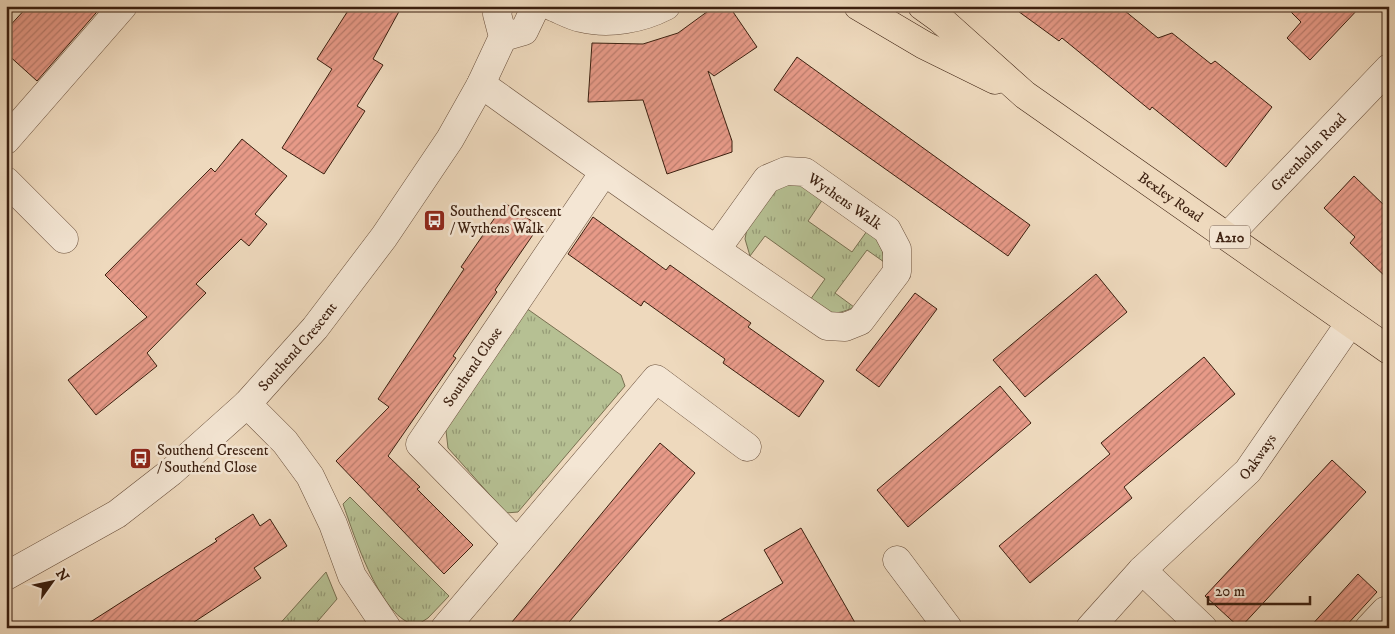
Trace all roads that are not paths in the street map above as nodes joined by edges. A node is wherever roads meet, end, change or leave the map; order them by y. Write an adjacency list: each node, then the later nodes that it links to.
1 (123, 6): 12 (street)
2 (500, 6): 8 (street)
3 (536, 6): 8 (street)
4 (552, 6): 5 (street)
5 (666, 6)
6 (858, 6): 11 (main road, Bexley Road / A210)
7 (922, 6): 11 (main road, Bexley Road / A210)
8 (503, 37): 10 (street, Southend Crescent)
9 (1389, 68): 15 (street, Greenholm Road)
10 (481, 84): 13 (street, Wythens Walk); 20 (street, Southend Crescent)
11 (1025, 95): 15 (main road, Bexley Road / A210)
12 (6, 140)
13 (604, 172): 17 (street, Wythens Walk); 22 (street, Southend Close)
14 (6, 181): 16 (street)
15 (1228, 236): 18 (main road, Bexley Road / A210)
16 (64, 239)
17 (716, 250): 17 (street, Wythens Walk)
18 (1350, 323): 19 (main road, Bexley Road / A210); 24 (street, Oakways)
19 (1389, 350)
20 (248, 404): 25 (street, Southend Crescent); 26 (street)
21 (747, 447): 22 (street)
22 (517, 543): 27 (street)
23 (898, 560): 28 (street)
24 (1142, 570): 29 (street, Oakways); 30 (street)
25 (6, 576)
26 (386, 628)
27 (445, 628)
28 (948, 628)
29 (1090, 628)
30 (1203, 628)

